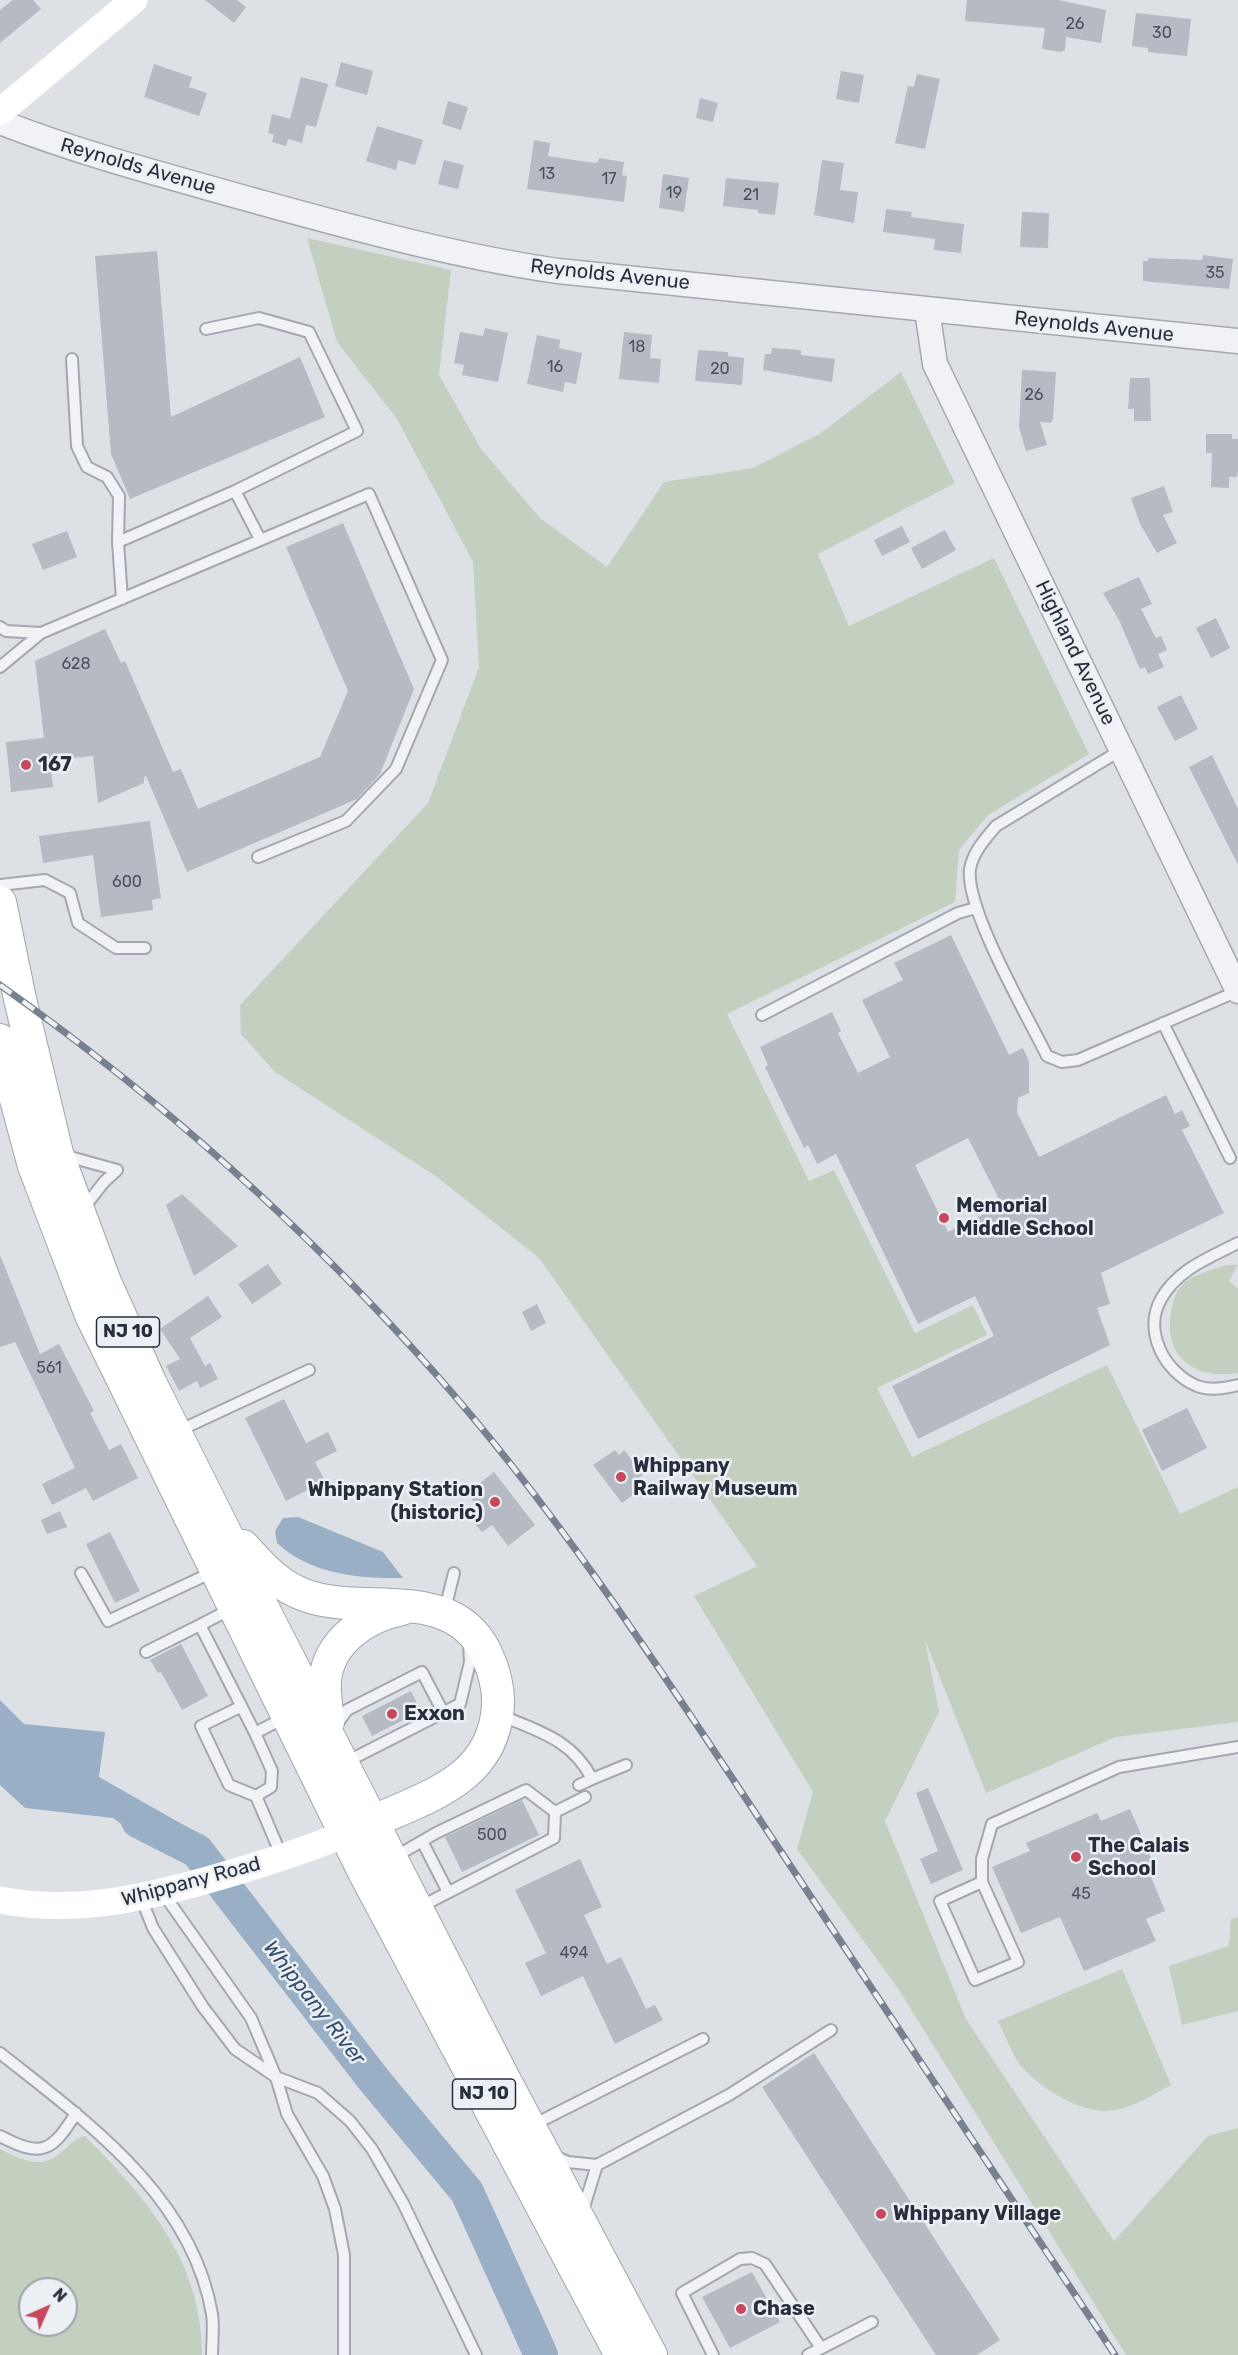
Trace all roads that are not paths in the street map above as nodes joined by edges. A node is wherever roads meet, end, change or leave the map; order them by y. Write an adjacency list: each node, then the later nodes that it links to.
1 (134, 0): 2 (main road)
2 (0, 112)
3 (0, 122): 4 (street, Reynolds Avenue)
4 (927, 310): 6 (street, Reynolds Avenue); 15 (street, Highland Avenue)
5 (206, 329): 8 (lane)
6 (1238, 341)
7 (72, 359): 10 (lane)
8 (235, 491): 9 (lane); 10 (lane)
9 (260, 539): 11 (lane); 16 (lane)
10 (118, 542): 11 (lane)
11 (122, 599): 13 (lane)
12 (0, 627): 13 (lane)
13 (41, 633): 14 (lane)
14 (0, 667)
15 (1122, 750): 19 (lane); 21 (street, Highland Avenue)
16 (258, 857)
17 (0, 885): 20 (lane)
18 (0, 902): 25 (main road, NJ 10)
19 (976, 908): 22 (lane); 23 (lane)
20 (145, 948)
21 (1238, 991): 23 (lane)
22 (762, 1015)
23 (1163, 1023): 26 (lane)
24 (0, 1040): 33 (main road, NJ 10)
25 (57, 1153): 27 (main road, NJ 10); 27 (lane)
26 (1230, 1158)
27 (80, 1214): 31 (main road, NJ 10)
28 (1238, 1243): 30 (lane)
29 (309, 1370): 31 (lane)
30 (1238, 1385)
31 (175, 1432): 32 (main road, NJ 10)
32 (200, 1483): 37 (main road); 45 (main road, NJ 10)
33 (216, 1571): 34 (lane); 36 (main road, NJ 10)
34 (81, 1573)
35 (454, 1573): 37 (lane)
36 (233, 1608): 38 (lane); 43 (main road, NJ 10)
37 (439, 1614): 41 (lane); 42 (main road); 45 (main road)
38 (200, 1625): 39 (lane); 40 (lane)
39 (146, 1652)
40 (240, 1707): 44 (lane); 51 (lane)
41 (443, 1712): 45 (lane); 47 (lane)
42 (497, 1713): 49 (lane); 54 (main road)
43 (286, 1716): 44 (lane); 55 (main road, NJ 10)
44 (255, 1733): 51 (lane)
45 (329, 1735): 47 (main road, NJ 10)
46 (1238, 1747): 59 (lane)
47 (344, 1763): 54 (main road, NJ 10)
48 (626, 1765): 49 (lane)
49 (592, 1779): 50 (lane)
50 (579, 1785)
51 (256, 1796): 57 (lane)
52 (585, 1797): 53 (lane)
53 (555, 1812): 56 (lane); 60 (lane)
54 (374, 1821): 55 (main road, Whippany Road); 58 (main road, NJ 10)
55 (346, 1834): 57 (main road, Whippany Road); 78 (main road, NJ 10)
56 (423, 1843): 58 (lane); 60 (lane)
57 (279, 1859): 61 (main road, Whippany Road)
58 (393, 1859): 63 (main road, NJ 10)
59 (982, 1882): 59 (lane)
60 (448, 1892): 63 (lane)
61 (152, 1895): 62 (main road, Whippany Road); 67 (lane); 67 (lane)
62 (0, 1900)
63 (418, 1908): 70 (main road, NJ 10)
64 (831, 2030): 71 (lane)
65 (703, 2039): 70 (lane)
66 (0, 2053): 68 (lane)
67 (276, 2077): 76 (lane); 77 (lane)
68 (76, 2113): 69 (lane); 75 (lane)
69 (0, 2136)
70 (537, 2139): 71 (lane); 72 (main road, NJ 10)
71 (597, 2165): 72 (lane)
72 (581, 2221): 79 (main road, NJ 10)
73 (872, 2322): 74 (lane)
74 (821, 2348): 80 (lane); 81 (lane)
75 (212, 2355)
76 (344, 2355)
77 (476, 2355)
78 (621, 2355)
79 (651, 2355)
80 (714, 2355)
81 (808, 2355)

